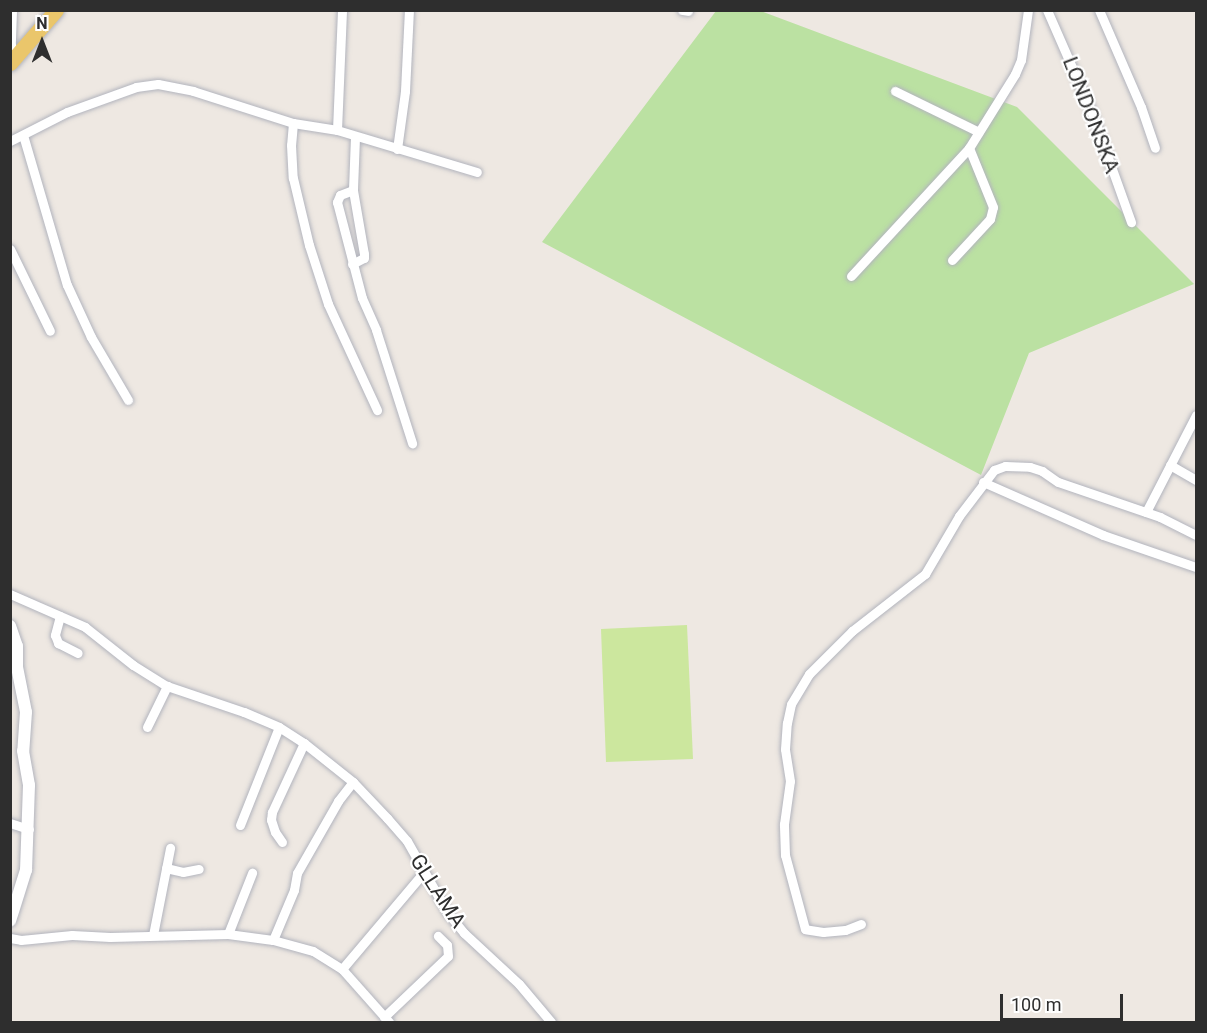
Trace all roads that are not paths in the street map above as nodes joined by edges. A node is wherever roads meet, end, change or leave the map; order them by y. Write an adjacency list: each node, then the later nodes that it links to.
1 (12, 10): 10 (street)
2 (56, 10): 10 (main road)
3 (342, 10): 13 (street)
4 (409, 10): 20 (street)
5 (682, 10): 9 (street)
6 (1029, 10): 14 (street)
7 (1047, 10): 23 (street, LONDONSKA)
8 (1099, 10): 19 (street)
9 (688, 11)
10 (12, 61)
11 (895, 92): 14 (street)
12 (293, 123): 13 (street); 15 (street); 30 (street)
13 (337, 130): 16 (street)
14 (980, 132): 18 (street)
15 (23, 135): 17 (street); 29 (street)
16 (355, 137): 20 (street); 22 (street)
17 (10, 141)
18 (969, 148): 25 (street); 27 (street)
19 (1155, 148)
20 (398, 149): 21 (street)
21 (477, 172)
22 (353, 190): 26 (street); 26 (street)
23 (1131, 222)
24 (10, 249): 28 (street)
25 (952, 260)
26 (351, 264): 32 (street)
27 (851, 276)
28 (50, 331)
29 (128, 400)
30 (377, 410)
31 (1197, 415): 33 (street)
32 (412, 443)
33 (1170, 465): 34 (street); 36 (street)
34 (1197, 480)
35 (983, 482): 36 (street); 38 (street); 58 (street)
36 (1146, 512): 37 (street)
37 (1197, 535)
38 (1197, 567)
39 (10, 594): 40 (street, GLLAMA)
40 (60, 616): 42 (street); 43 (street, GLLAMA)
41 (10, 626): 50 (street)
42 (78, 653)
43 (167, 686): 44 (street); 45 (street, GLLAMA)
44 (147, 727)
45 (279, 727): 46 (street, GLLAMA); 49 (street)
46 (304, 743): 47 (street, GLLAMA); 51 (street)
47 (353, 782): 56 (street, GLLAMA); 63 (street)
48 (10, 823): 50 (street)
49 (240, 825)
50 (29, 829): 57 (street)
51 (282, 842)
52 (170, 848): 53 (street)
53 (166, 868): 54 (street); 60 (street)
54 (199, 870)
55 (252, 873): 59 (street)
56 (423, 873): 64 (street); 66 (street, GLLAMA)
57 (10, 921)
58 (861, 924)
59 (228, 934): 60 (street); 63 (street)
60 (153, 935): 62 (street)
61 (438, 936): 65 (street)
62 (10, 938)
63 (273, 940): 64 (street)
64 (342, 969): 65 (street)
65 (386, 1020)
66 (551, 1023)

